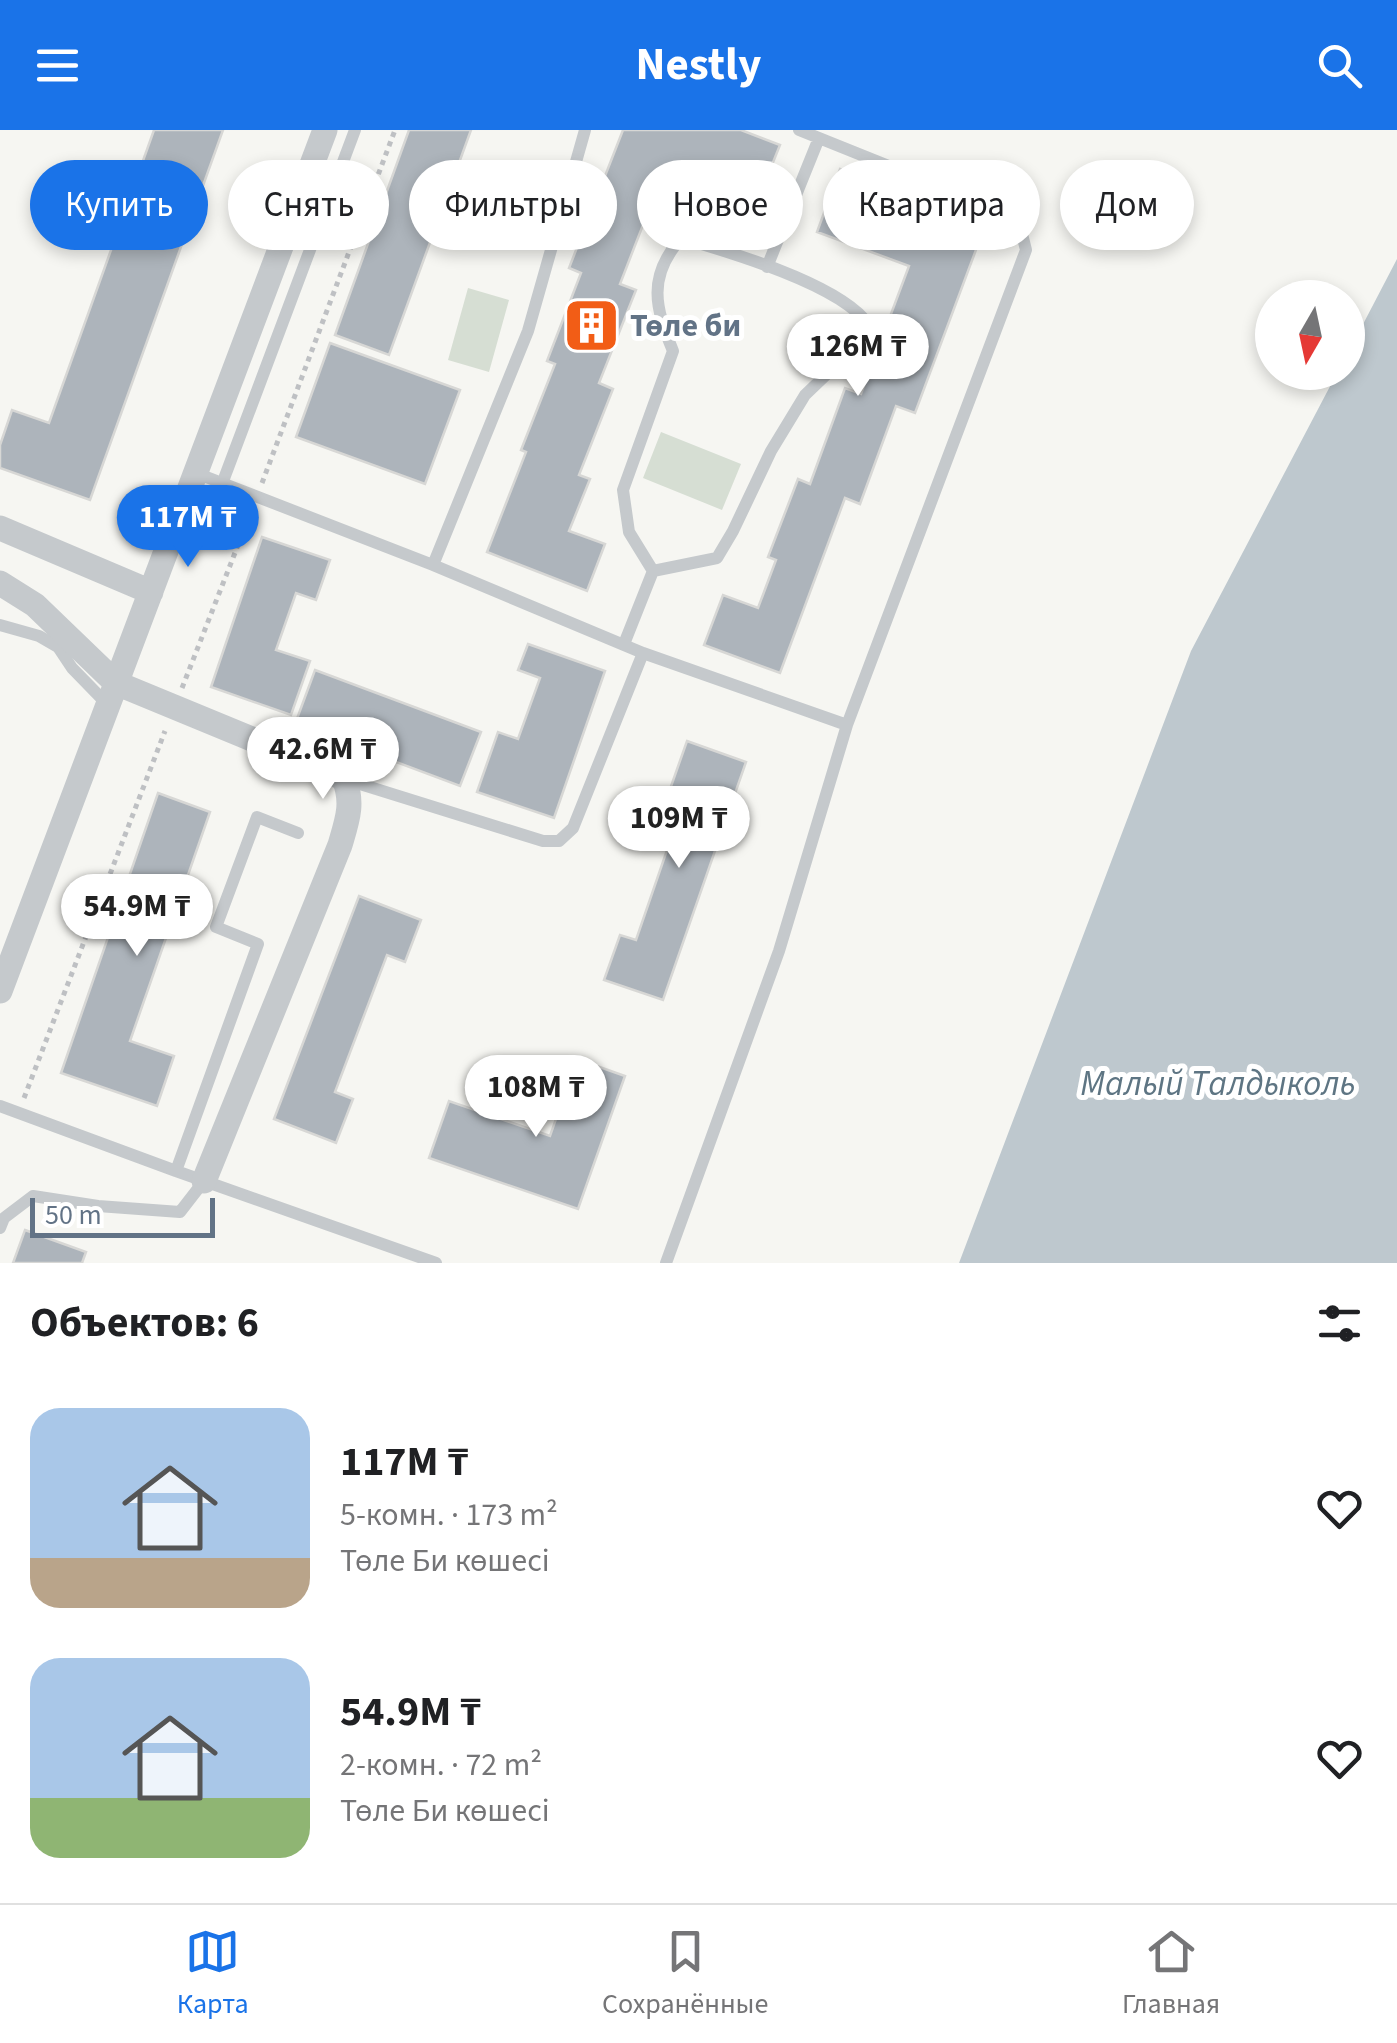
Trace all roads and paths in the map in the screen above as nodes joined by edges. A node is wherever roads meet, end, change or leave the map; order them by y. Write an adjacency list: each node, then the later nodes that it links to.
1 (325, 130): 8 (street)
2 (355, 130): 9 (lane)
3 (395, 130): 10 (path)
4 (585, 130): 12 (lane)
5 (799, 130): 6 (lane)
6 (819, 138): 7 (lane); 21 (lane)
7 (767, 267): 13 (lane); 13 (lane)
8 (196, 473): 9 (lane); 15 (street)
9 (222, 484): 10 (lane)
10 (256, 497): 12 (lane); 20 (path)
11 (0, 528): 15 (street)
12 (433, 565): 17 (lane)
13 (653, 571): 17 (lane)
14 (0, 583): 19 (street)
15 (150, 592): 19 (street)
16 (0, 625): 19 (lane)
17 (624, 644): 18 (lane)
18 (643, 653): 21 (lane); 22 (lane)
19 (112, 694): 20 (street); 24 (street)
20 (174, 706): 22 (street); 26 (path)
21 (847, 725): 31 (lane)
22 (344, 778): 28 (street)
23 (298, 833): 27 (lane)
24 (0, 991)
25 (0, 1106): 26 (lane)
26 (18, 1113): 27 (lane)
27 (176, 1171): 28 (lane)
28 (204, 1181): 29 (lane); 30 (lane)
29 (0, 1228)
30 (436, 1263)
31 (666, 1263)

